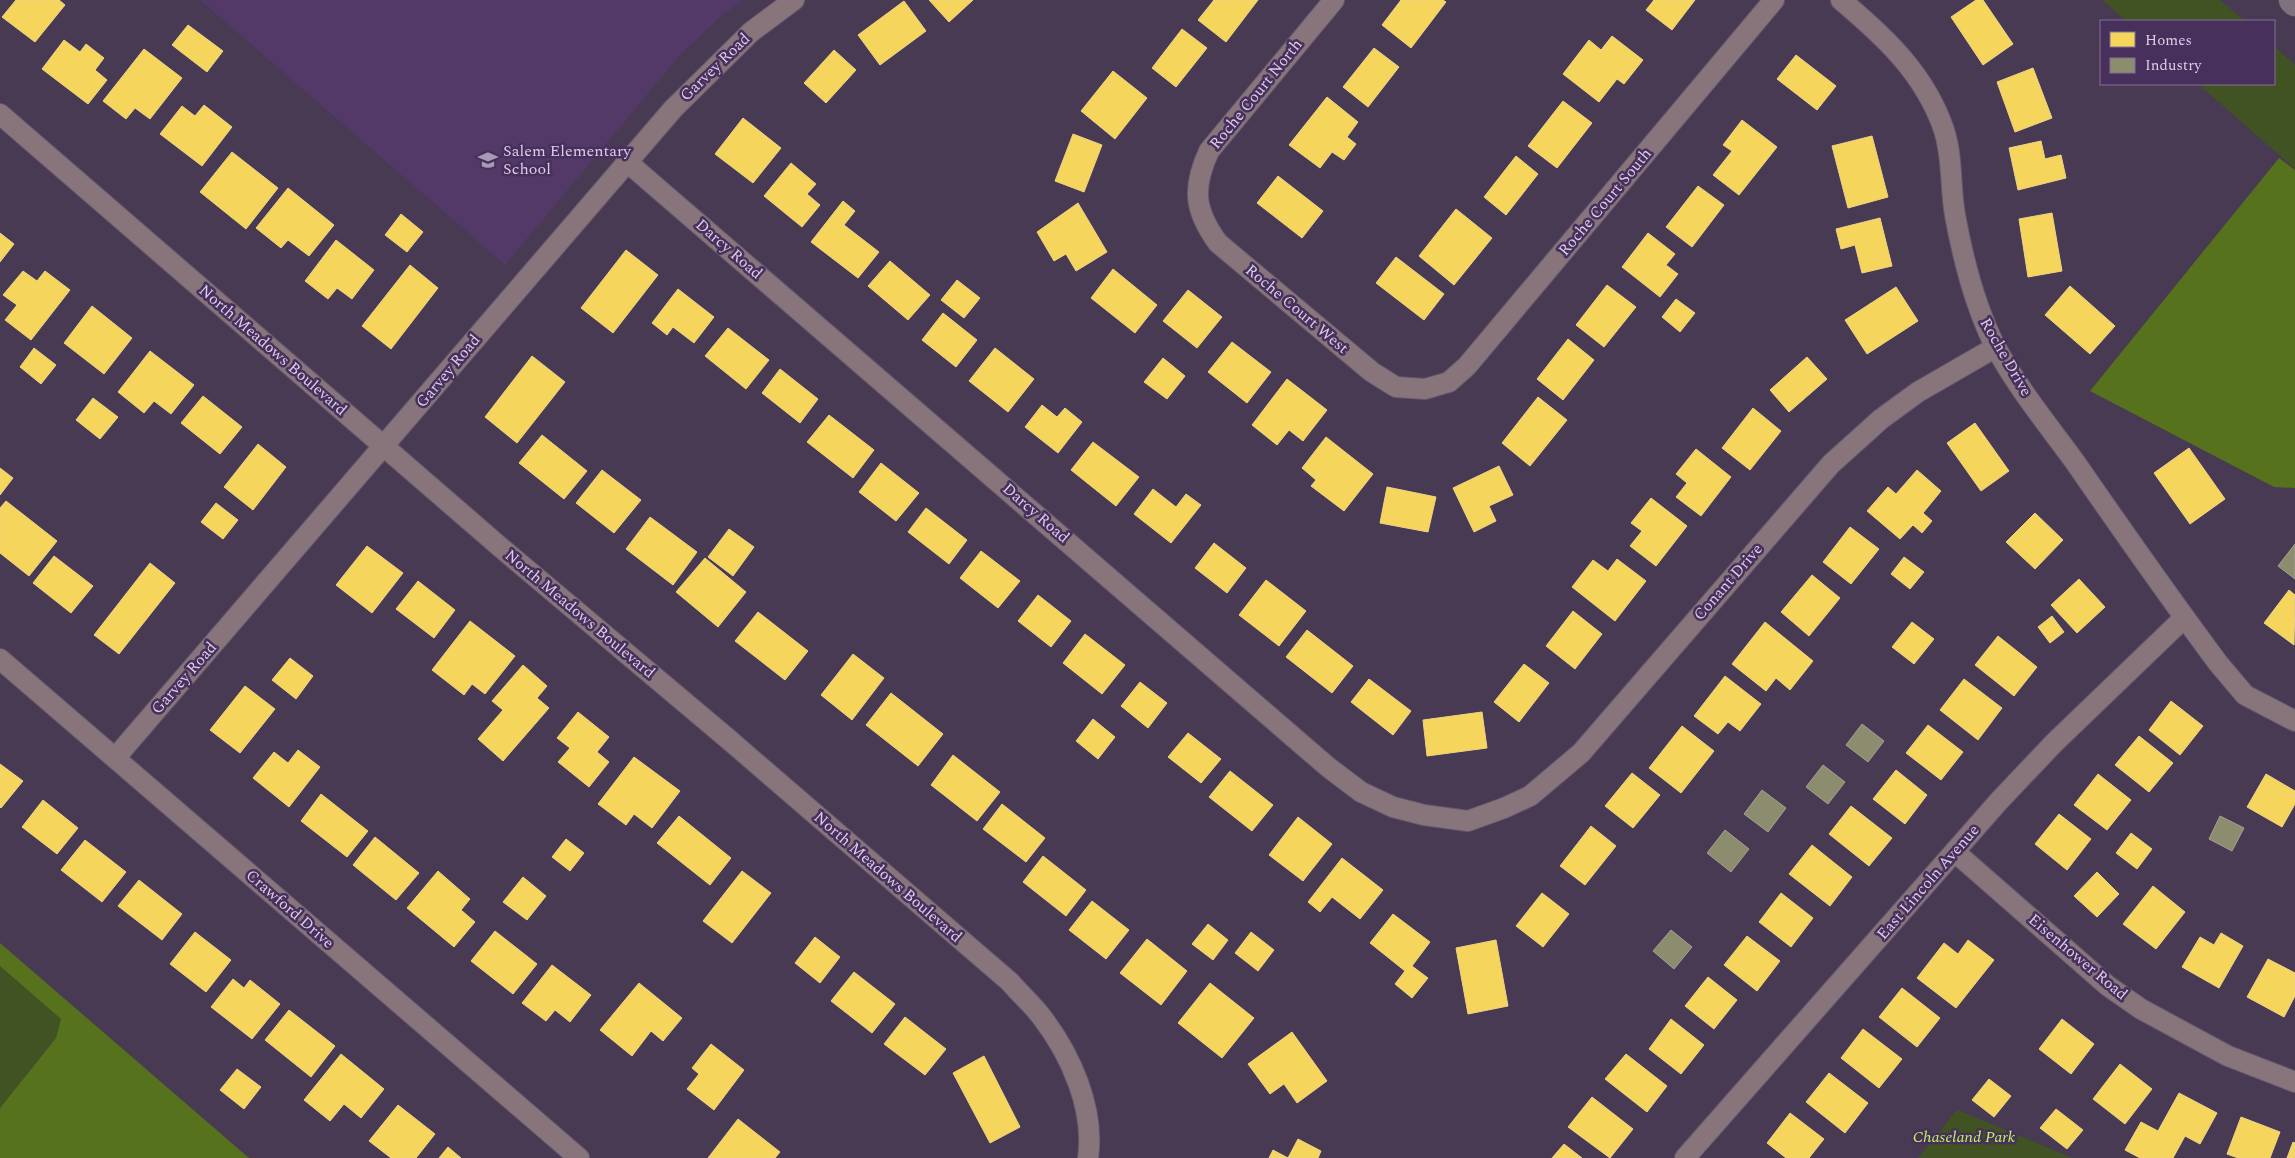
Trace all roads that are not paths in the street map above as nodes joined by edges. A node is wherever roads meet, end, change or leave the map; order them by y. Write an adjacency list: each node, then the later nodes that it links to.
1 (794, 0): 6 (street, Garvey Road)
2 (1334, 0): 7 (street, Roche Court North)
3 (1774, 0): 9 (street, Roche Court South)
4 (1841, 0): 8 (street, Roche Drive)
5 (0, 114): 10 (street, North Meadows Boulevard)
6 (626, 161): 10 (street, Garvey Road); 15 (street, Darcy Road)
7 (1198, 197): 9 (street, Roche Court West)
8 (1996, 347): 11 (street, Roche Drive); 15 (street, Conant Drive)
9 (1425, 389)
10 (384, 445): 14 (street, Garvey Road); 19 (street, North Meadows Boulevard)
11 (2184, 618): 13 (street, Roche Drive); 16 (street, East Lincoln Avenue)
12 (0, 659): 14 (street, Crawford Drive)
13 (2295, 721)
14 (116, 757): 18 (street, Crawford Drive)
15 (1468, 821)
16 (1955, 852): 17 (street, Eisenhower Road); 20 (street, East Lincoln Avenue)
17 (2295, 1082)
18 (579, 1158)
19 (1088, 1158)
20 (1686, 1158)

